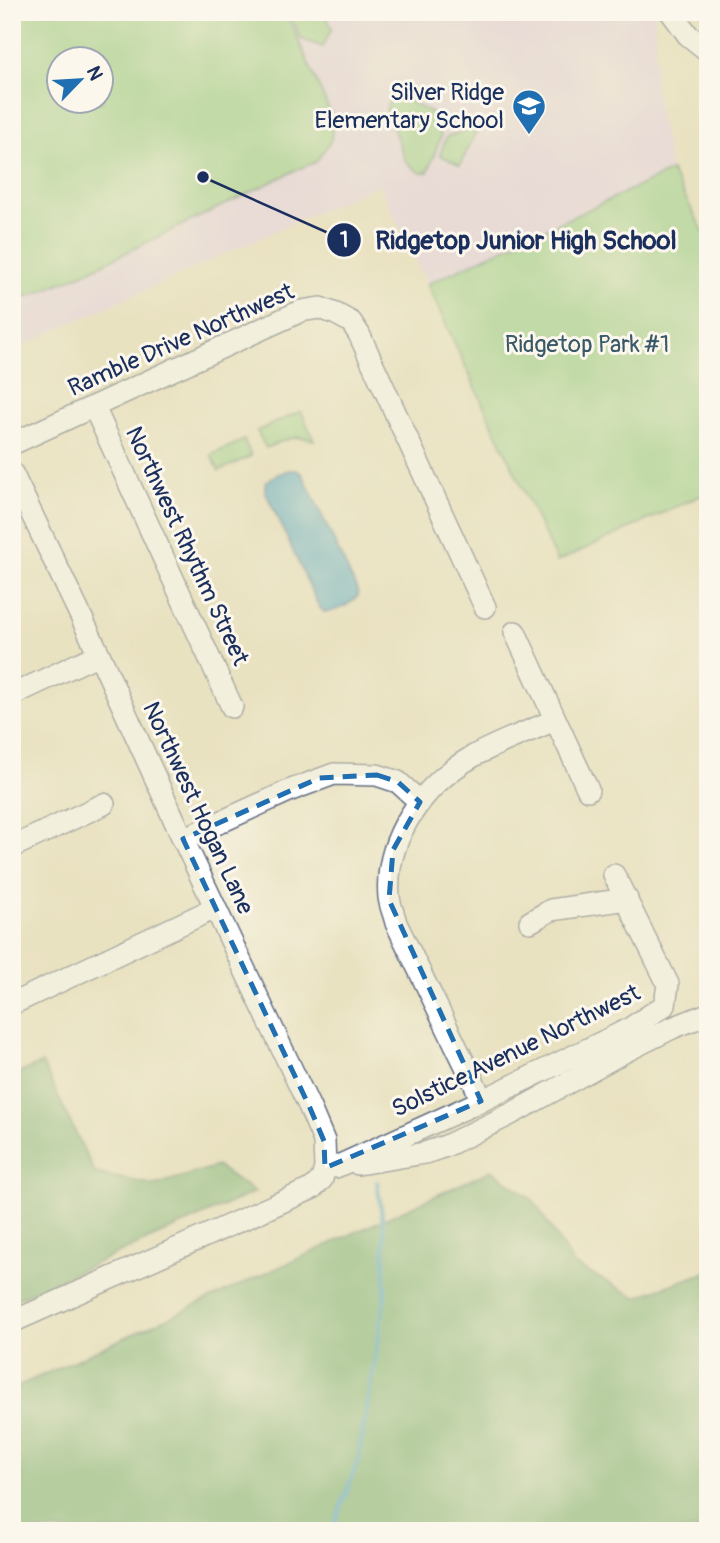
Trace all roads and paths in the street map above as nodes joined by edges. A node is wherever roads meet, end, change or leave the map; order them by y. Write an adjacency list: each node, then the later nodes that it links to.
1 (671, 12): 2 (street)
2 (708, 51)
3 (94, 407): 4 (street, Ramble Drive Northwest); 6 (street, Ramble Drive Northwest); 10 (street, Northwest Rhythm Street)
4 (12, 444)
5 (12, 472): 8 (street, Northwest Hogan Lane)
6 (485, 607)
7 (515, 632): 11 (street)
8 (99, 654): 9 (street); 15 (street, Northwest Hogan Lane)
9 (12, 695)
10 (232, 707)
11 (555, 720): 12 (street); 13 (street)
12 (588, 790)
13 (420, 802): 15 (street); 23 (street)
14 (104, 804): 16 (street)
15 (183, 839): 19 (street, Northwest Hogan Lane)
16 (15, 840)
17 (614, 875): 18 (street, Solstice Avenue Northwest)
18 (627, 899): 20 (street); 23 (street, Solstice Avenue Northwest)
19 (215, 908): 21 (street); 24 (street, Northwest Hogan Lane)
20 (530, 922)
21 (12, 1004)
22 (708, 1014): 24 (street)
23 (481, 1101): 24 (street, Solstice Avenue Northwest)
24 (331, 1168): 25 (street)
25 (12, 1322)

